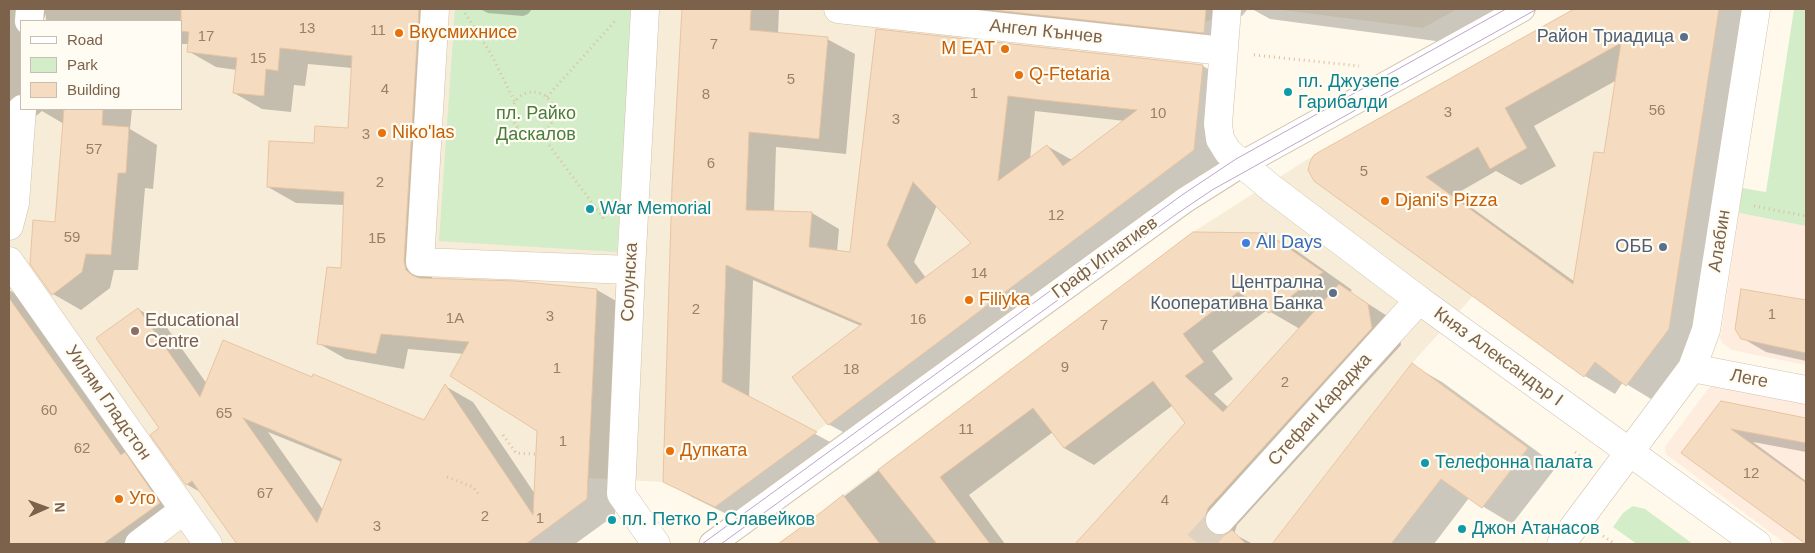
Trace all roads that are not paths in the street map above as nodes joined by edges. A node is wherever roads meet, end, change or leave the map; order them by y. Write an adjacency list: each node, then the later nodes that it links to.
1 (434, 9): 12 (street)
2 (838, 9): 7 (street, Ангел Кънчев)
3 (1227, 9): 7 (street, Княз Александър I)
4 (1522, 9): 9 (street, Граф Игнатиев)
5 (1756, 9): 14 (street, Алабин)
6 (633, 12): 12 (street, Солунска)
7 (1223, 51): 9 (street, Княз Александър I)
8 (22, 110): 10 (street)
9 (1242, 164): 13 (street, Княз Александър I); 22 (street, Граф Игнатиев)
10 (9, 226)
11 (9, 262): 17 (street, Уилям Гладстон)
12 (631, 270): 21 (street, Солунска)
13 (1419, 300): 16 (street, Княз Александър I); 18 (street, Стефан Караджа)
14 (1692, 368): 15 (street, Леге); 16 (street, Алабин)
15 (1806, 390)
16 (1630, 452): 23 (street, Алабин); 24 (street, Княз Александър I)
17 (184, 510): 19 (street); 20 (street, Уилям Гладстон)
18 (1220, 520)
19 (138, 544)
20 (208, 544)
21 (656, 544)
22 (712, 544)
23 (1560, 544)
24 (1757, 544)

